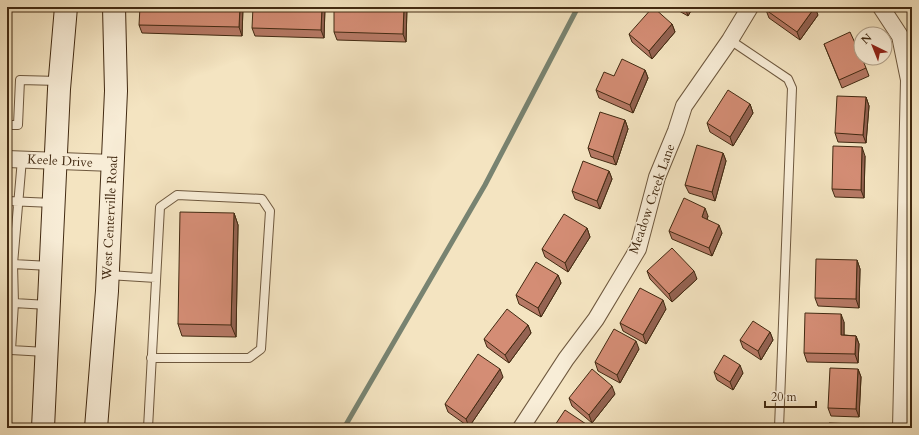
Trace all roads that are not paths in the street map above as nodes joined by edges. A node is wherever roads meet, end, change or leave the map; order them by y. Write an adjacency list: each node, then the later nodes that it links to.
1 (66, 7): 6 (main road)
2 (114, 7): 10 (main road, West Centerville Road)
3 (750, 7): 5 (street, Meadow Creek Lane)
4 (881, 7): 27 (street)
5 (730, 40): 25 (street, Meadow Creek Lane); 26 (lane)
6 (60, 81): 7 (lane); 9 (main road)
7 (7, 125)
8 (14, 159): 9 (street, Keele Drive); 12 (lane)
9 (56, 160): 10 (street, Keele Drive); 13 (main road)
10 (113, 163): 16 (main road, West Centerville Road)
11 (7, 200): 12 (lane)
12 (18, 201): 13 (lane); 14 (lane)
13 (54, 203): 15 (main road)
14 (10, 264): 15 (lane); 18 (lane)
15 (51, 266): 19 (main road)
16 (108, 275): 17 (lane); 23 (main road, West Centerville Road)
17 (156, 278): 21 (lane); 21 (lane)
18 (14, 302): 19 (lane); 20 (lane)
19 (49, 305): 20 (main road)
20 (47, 352): 22 (main road)
21 (152, 358): 24 (lane)
22 (43, 428)
23 (96, 428)
24 (148, 428)
25 (522, 428)
26 (779, 428)
27 (901, 428)

